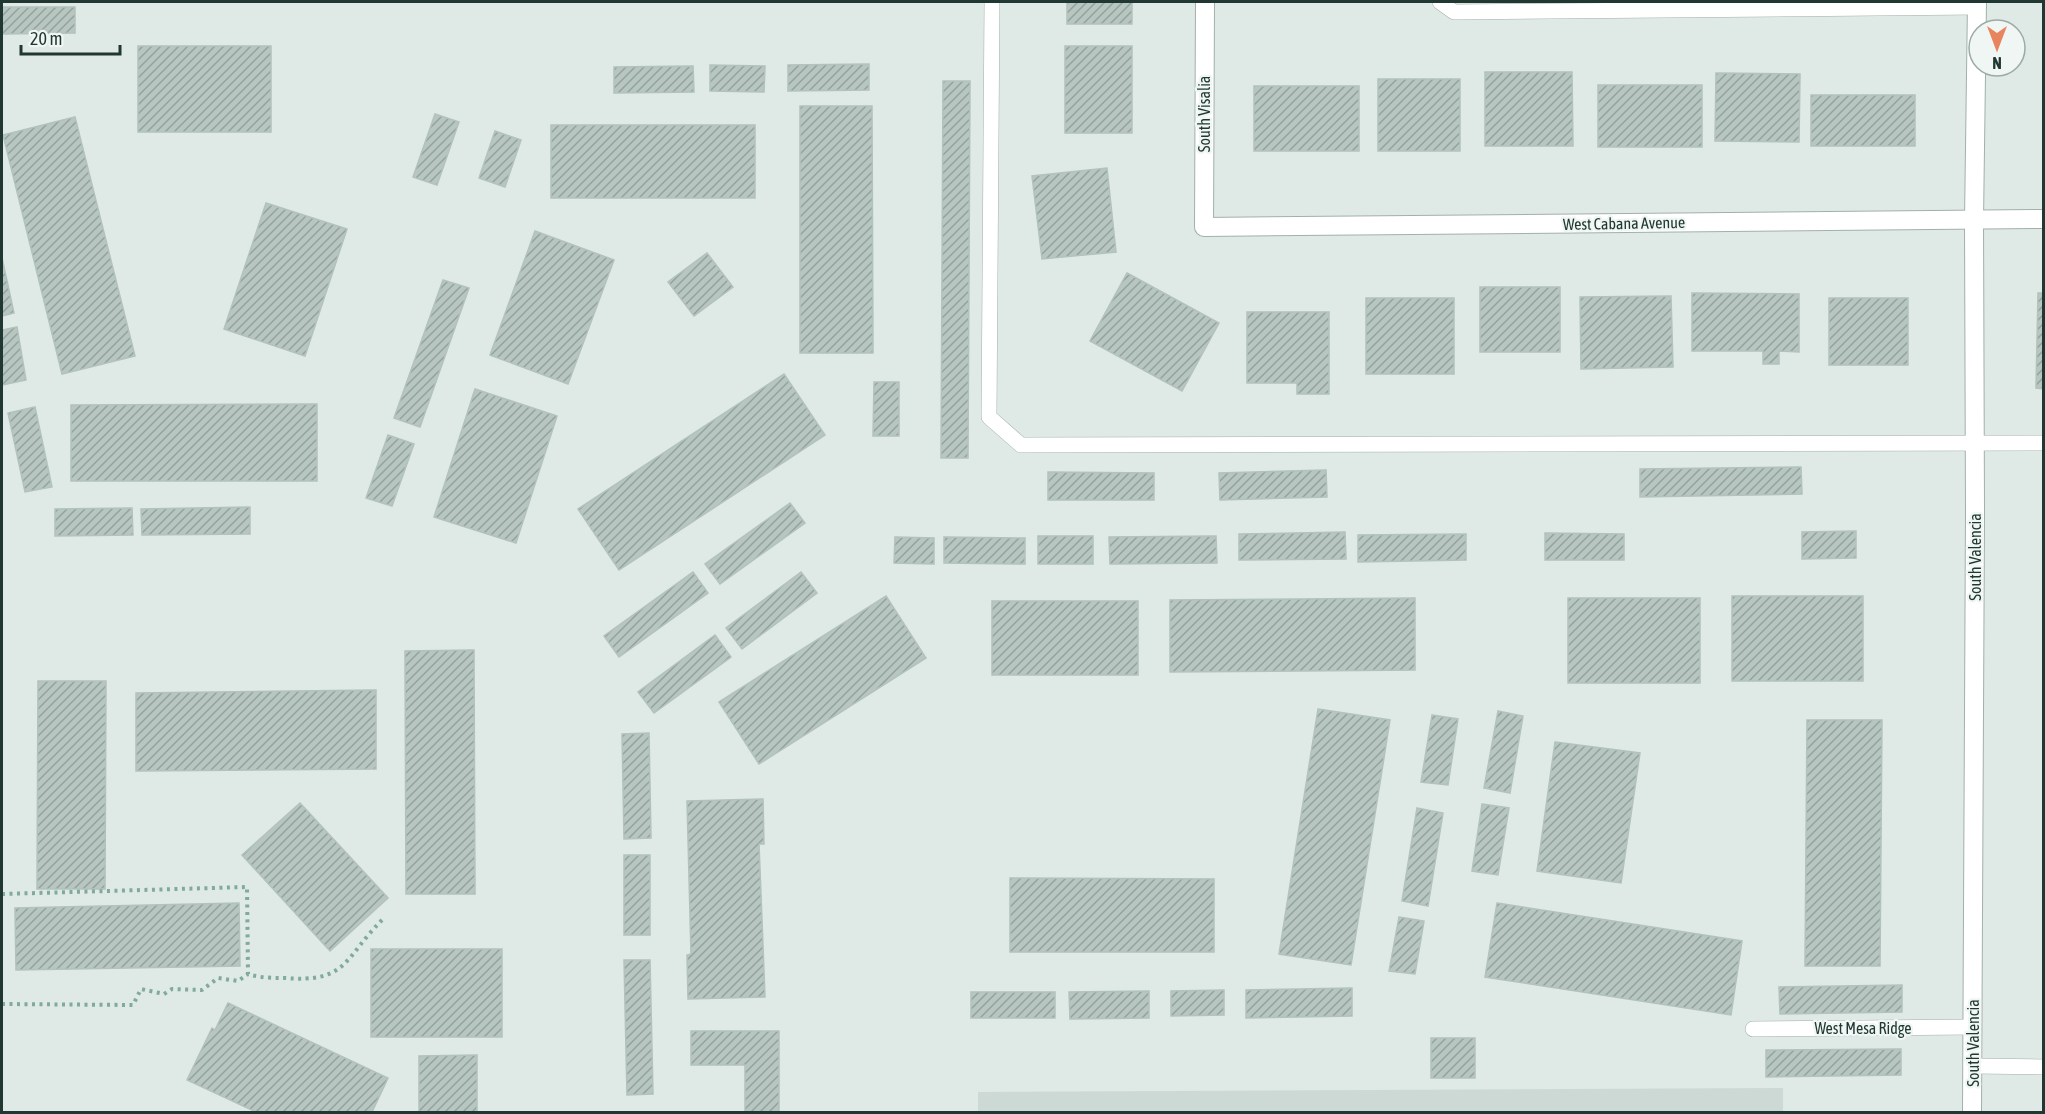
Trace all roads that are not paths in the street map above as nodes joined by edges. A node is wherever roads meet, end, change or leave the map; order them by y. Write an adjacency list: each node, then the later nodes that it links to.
1 (992, 2): 8 (lane)
2 (1204, 2): 7 (street, South Visalia)
3 (1440, 2): 4 (lane)
4 (1977, 4): 6 (street, South Valencia)
5 (2043, 219): 6 (street, West Cabana Avenue)
6 (1974, 220): 7 (street, West Cabana Avenue); 8 (street, South Valencia)
7 (1204, 227)
8 (1974, 443): 9 (lane); 10 (street, South Valencia)
9 (2043, 443)
10 (1973, 1028): 11 (lane, West Mesa Ridge); 12 (street, South Valencia)
11 (1753, 1029)
12 (1973, 1066): 13 (lane); 14 (street, South Valencia)
13 (2043, 1067)
14 (1972, 1113)

